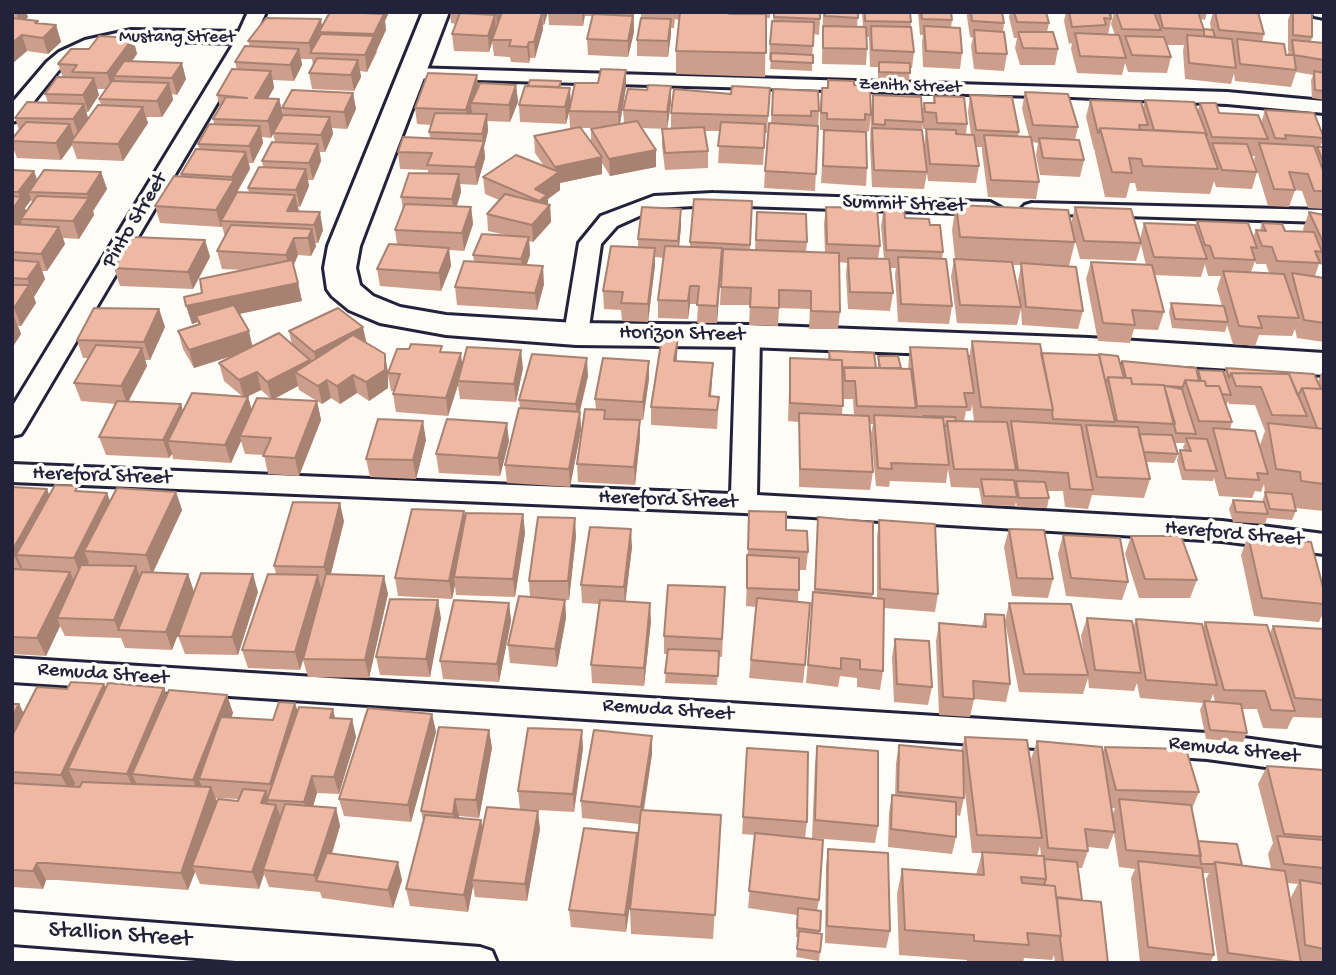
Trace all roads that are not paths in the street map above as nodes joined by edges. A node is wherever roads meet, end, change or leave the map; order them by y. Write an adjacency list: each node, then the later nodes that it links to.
1 (257, 12): 3 (street, Pinto Street)
2 (436, 12): 4 (street, Horizon Street)
3 (246, 38): 6 (street, Mustang Street); 11 (street, Pinto Street)
4 (412, 74): 5 (street, Zenith Street); 8 (street, Horizon Street)
5 (1324, 107)
6 (12, 116)
7 (1324, 216): 8 (street, Summit Street)
8 (576, 334): 9 (street, Horizon Street)
9 (748, 336): 10 (street, Horizon Street); 13 (street)
10 (1324, 363)
11 (12, 428)
12 (12, 473): 13 (street, Hereford Street)
13 (744, 504): 14 (street, Hereford Street)
14 (1324, 544)
15 (12, 670): 16 (street, Remuda Street)
16 (1324, 762)
17 (12, 928): 18 (street, Stallion Street)
18 (480, 963)

